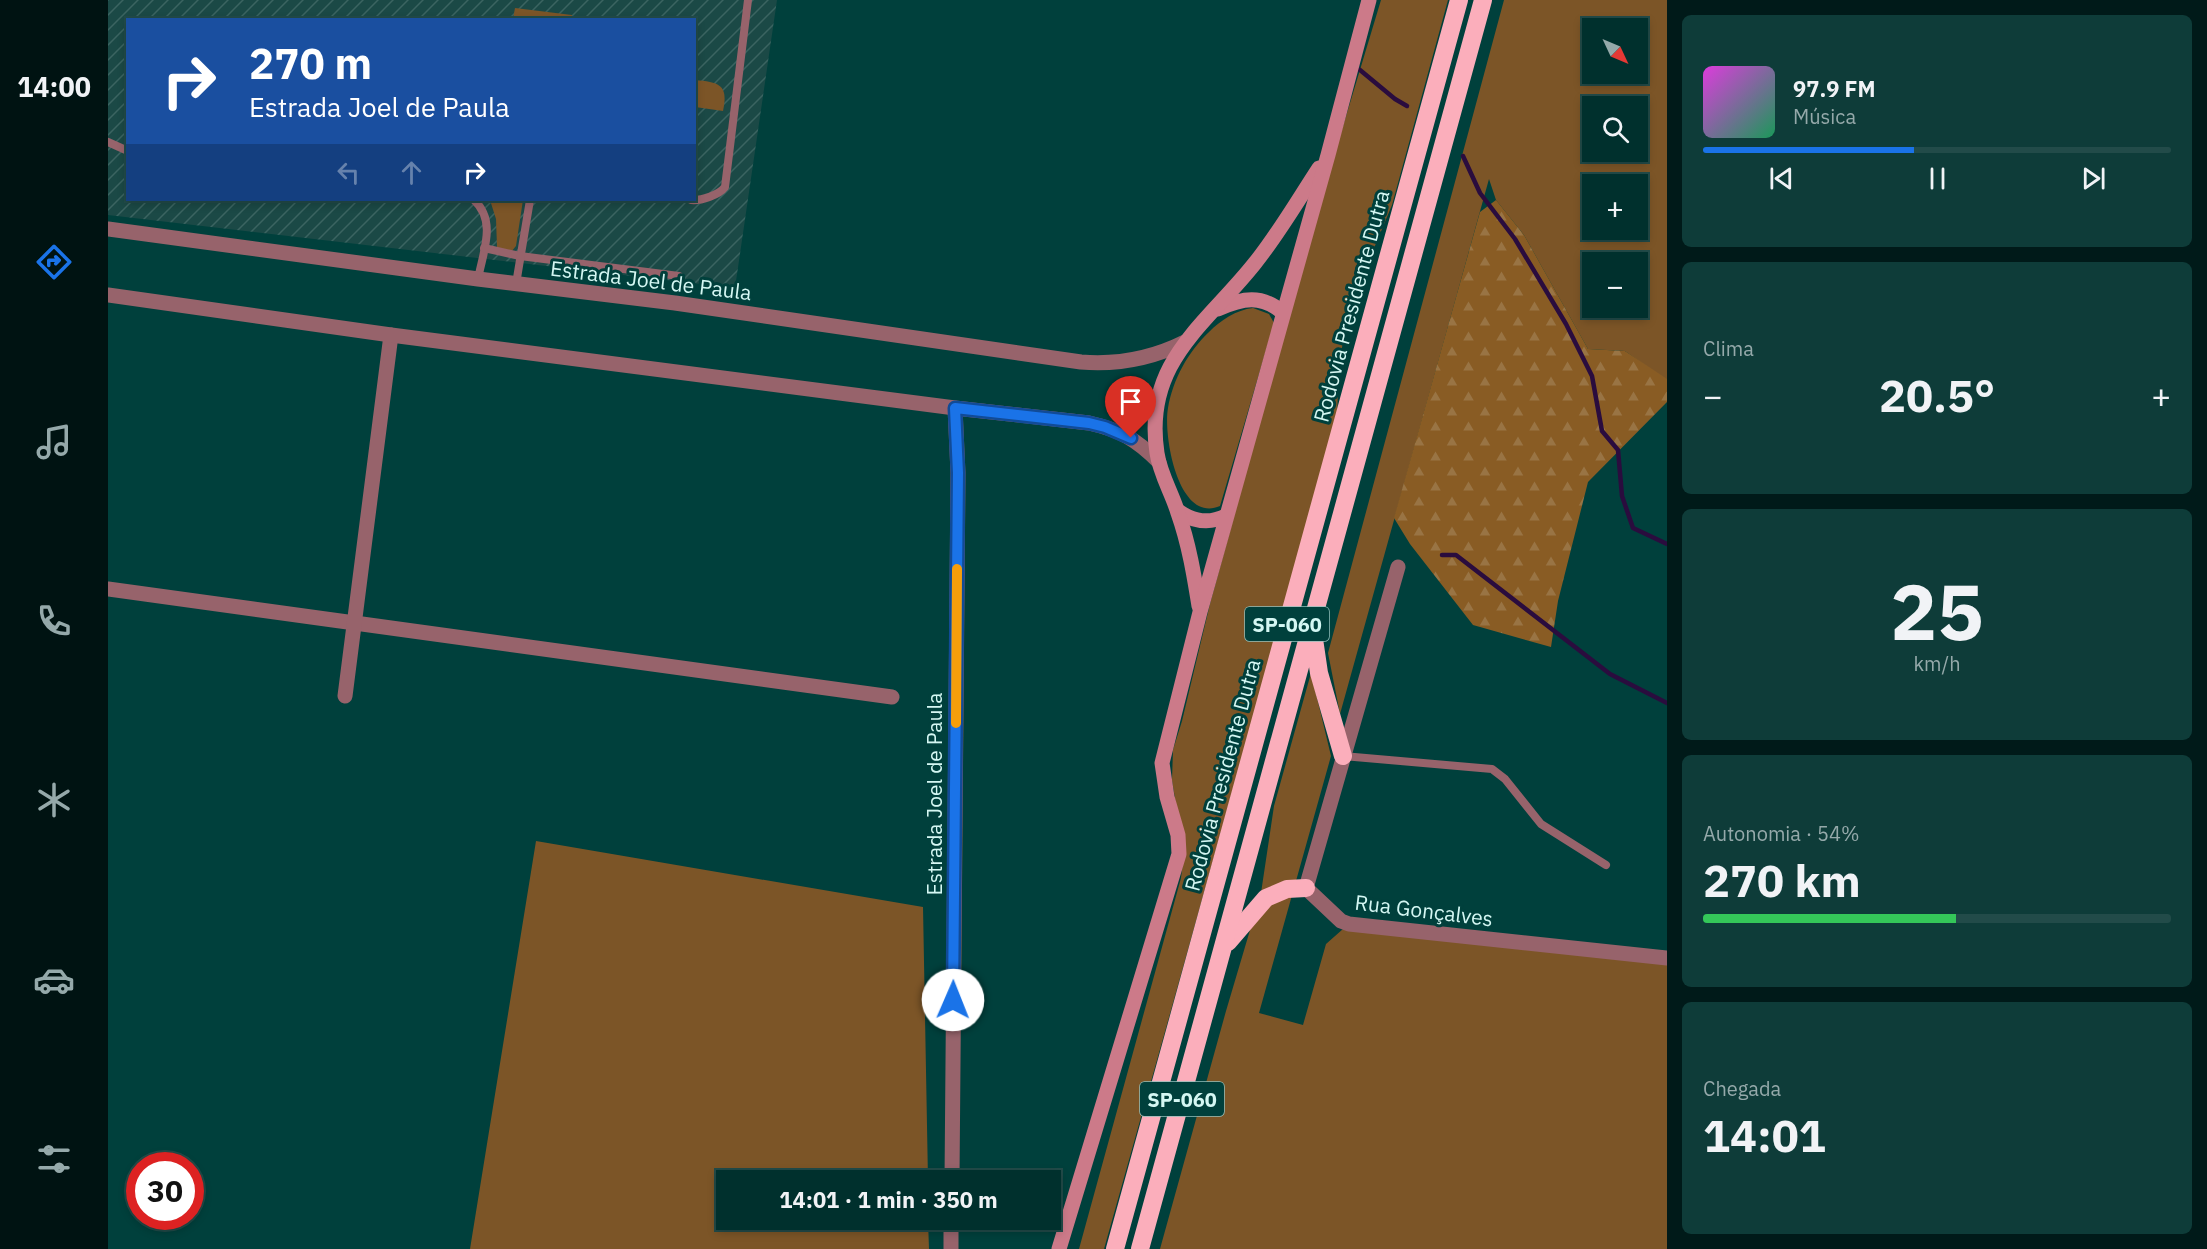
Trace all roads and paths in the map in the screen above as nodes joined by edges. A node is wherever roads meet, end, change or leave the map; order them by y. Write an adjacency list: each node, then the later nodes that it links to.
1 (748, 0): 8 (lane)
2 (1369, 0): 7 (main road)
3 (1458, 0): 42 (highway, Rodovia Presidente Dutra / SP-060)
4 (1483, 0): 30 (highway, SP-060)
5 (108, 142): 6 (lane)
6 (126, 150)
7 (1328, 155): 18 (main road); 19 (main road)
8 (696, 200)
9 (475, 201): 12 (lane)
10 (530, 201): 13 (lane)
11 (108, 229): 15 (street, Estrada Joel de Paula)
12 (484, 248): 13 (lane); 15 (lane)
13 (520, 256): 14 (lane); 16 (lane)
14 (679, 276)
15 (478, 279): 16 (street, Estrada Joel de Paula)
16 (516, 284): 21 (street, Estrada Joel de Paula)
17 (108, 295): 20 (street)
18 (1215, 310): 19 (main road); 21 (main road)
19 (1283, 313): 25 (main road)
20 (391, 335): 22 (street); 29 (street)
21 (1185, 342): 23 (main road)
22 (955, 408): 23 (street); 38 (street, Estrada Joel de Paula)
23 (1159, 462): 24 (main road)
24 (1178, 511): 25 (main road); 28 (main road)
25 (1226, 516): 28 (main road)
26 (1398, 567): 33 (street)
27 (108, 589): 29 (street)
28 (1200, 612): 41 (main road)
29 (354, 624): 31 (street); 32 (street)
30 (1312, 624): 33 (highway); 36 (highway, SP-060)
31 (345, 696)
32 (892, 697)
33 (1343, 756): 34 (lane); 35 (street)
34 (1606, 865)
35 (1306, 888): 36 (highway); 37 (street, Rua Gonçalves)
36 (1223, 948): 43 (highway, SP-060)
37 (1667, 958)
38 (952, 1170)
39 (951, 1230): 40 (street)
40 (951, 1249)
41 (1059, 1249)
42 (1115, 1249)
43 (1140, 1249)

